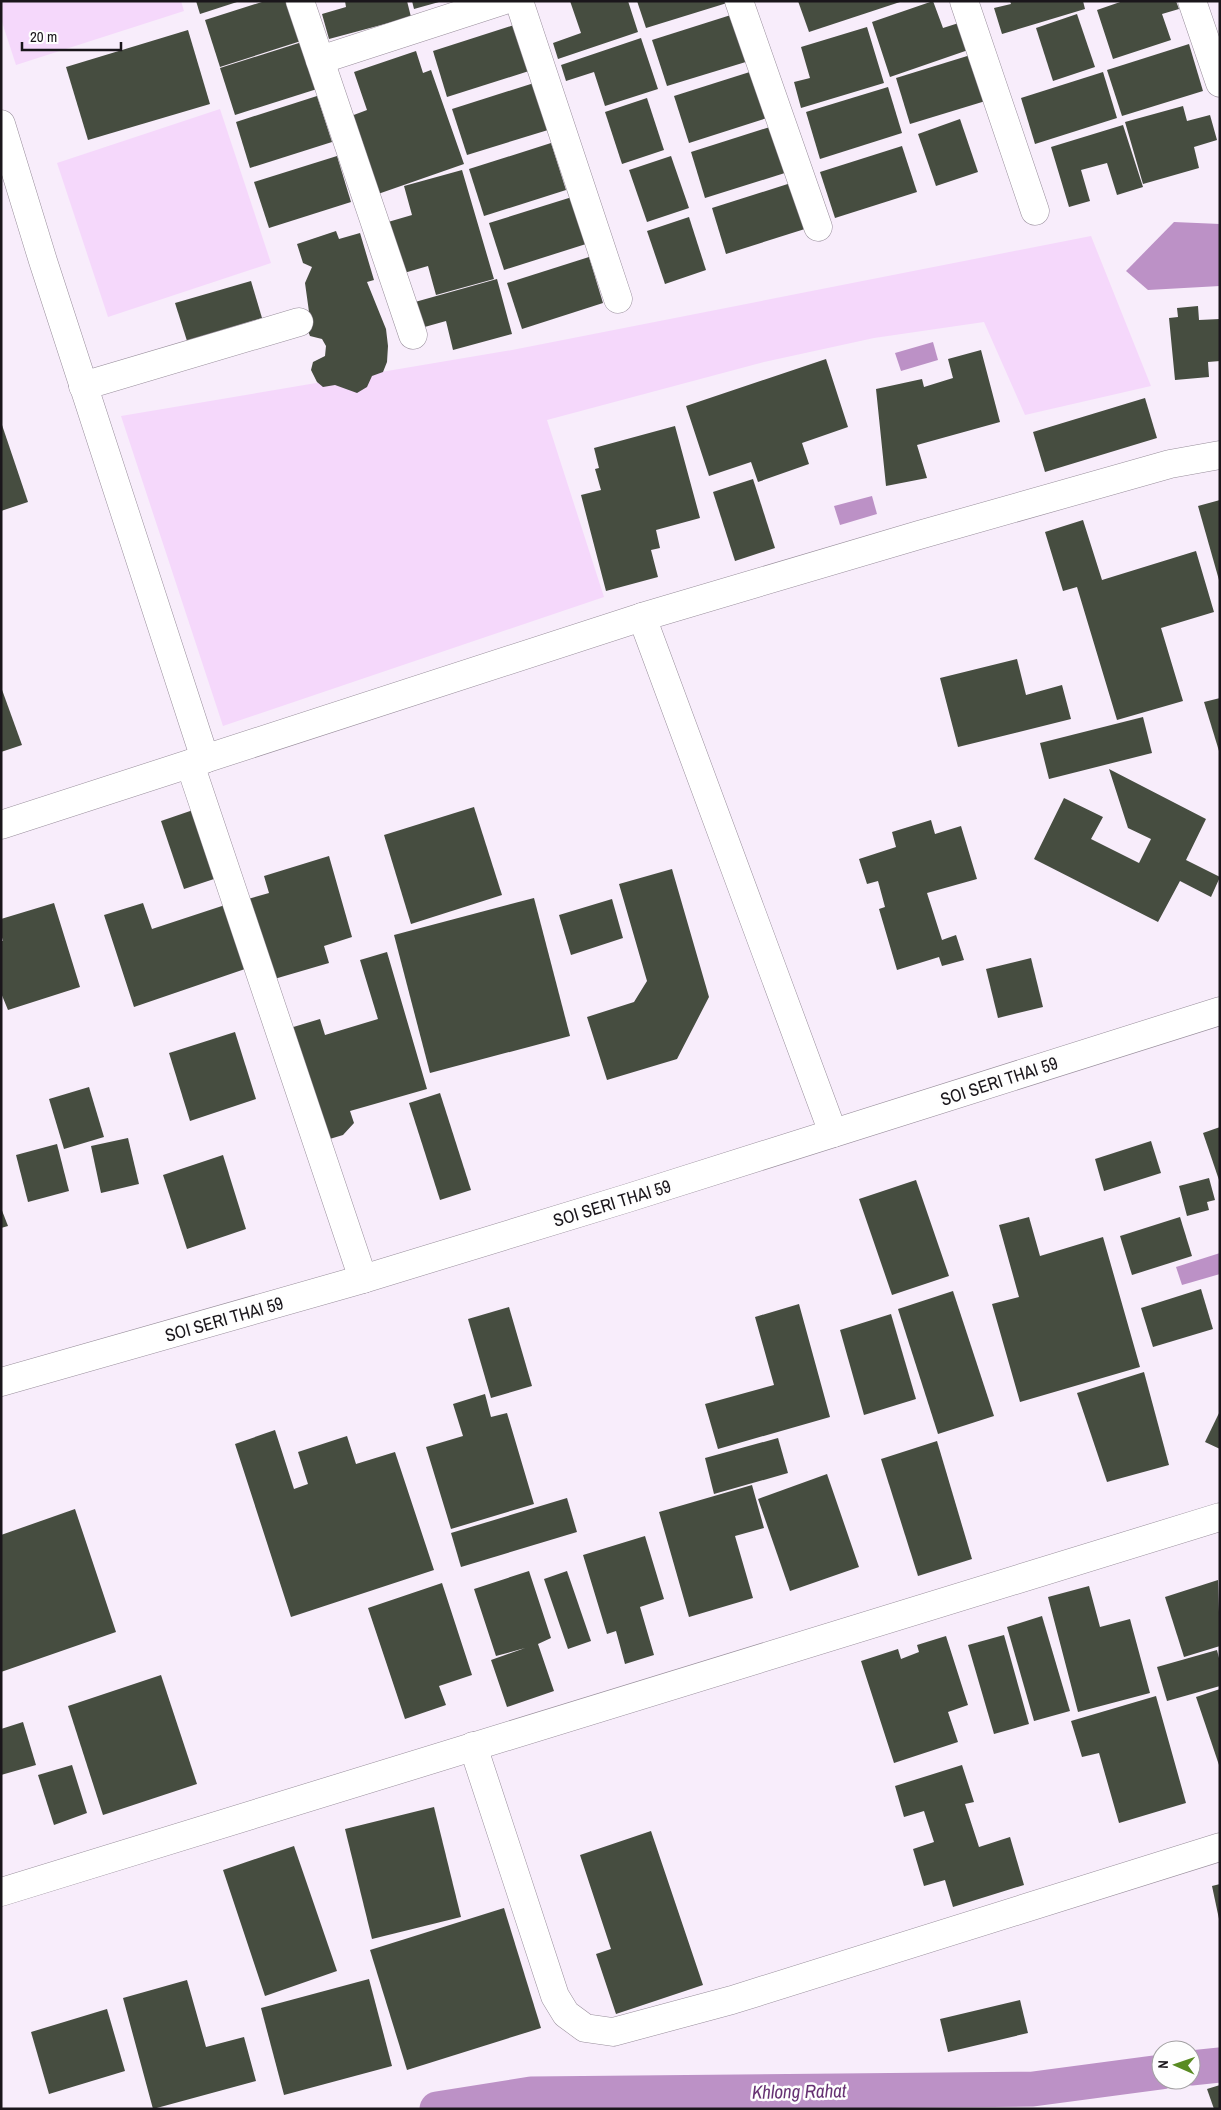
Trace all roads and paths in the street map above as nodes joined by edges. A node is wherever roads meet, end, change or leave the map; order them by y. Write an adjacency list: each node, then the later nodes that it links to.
1 (300, 1): 7 (street)
2 (502, 1): 7 (street)
3 (519, 1): 12 (street)
4 (739, 1): 11 (street)
5 (964, 1): 10 (street)
6 (1192, 1): 8 (street)
7 (320, 60): 14 (street)
8 (1220, 84)
9 (3, 139): 15 (street)
10 (1035, 211)
11 (818, 227)
12 (618, 299)
13 (299, 322): 15 (street)
14 (413, 335)
15 (84, 386): 18 (street)
16 (1220, 455): 17 (street)
17 (642, 617): 18 (street); 21 (street)
18 (198, 762): 19 (street); 22 (street)
19 (1, 825)
20 (1220, 1011): 21 (street, SOI SERI THAI 59)
21 (833, 1133): 22 (street, SOI SERI THAI 59)
22 (363, 1279): 23 (street, SOI SERI THAI 59)
23 (1, 1382)
24 (1220, 1517): 25 (street)
25 (473, 1746): 26 (street); 27 (street)
26 (1220, 1847)
27 (1, 1892)

